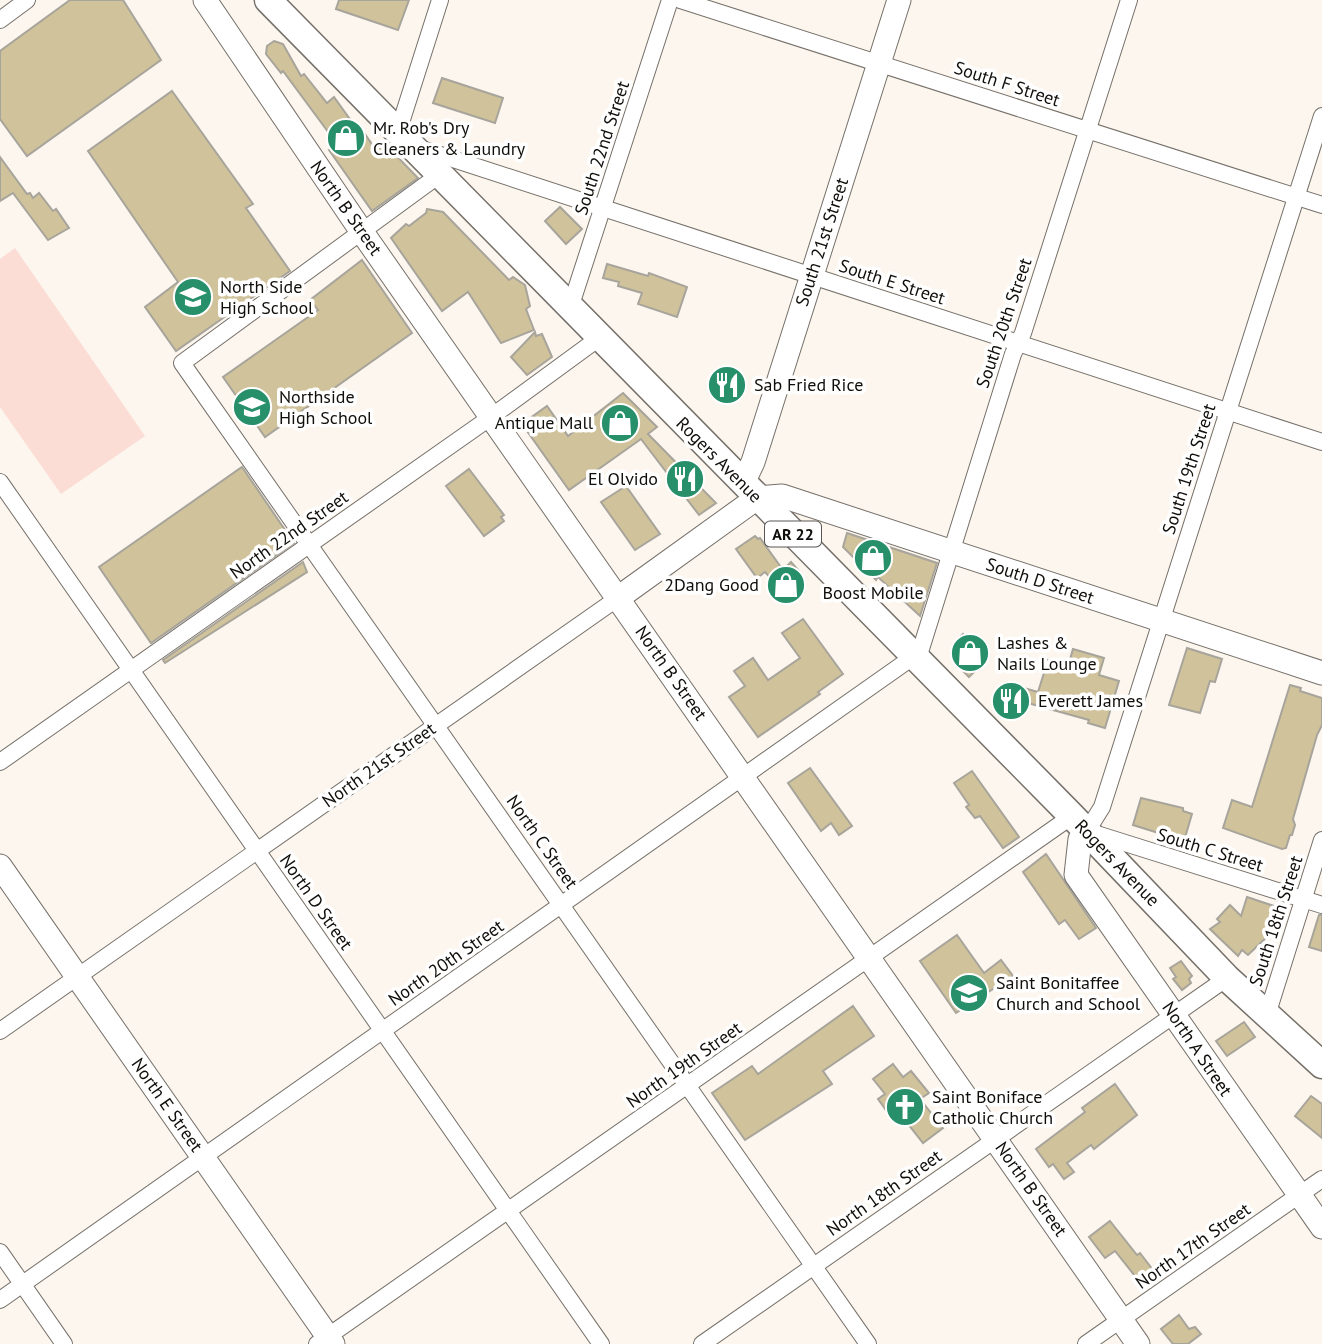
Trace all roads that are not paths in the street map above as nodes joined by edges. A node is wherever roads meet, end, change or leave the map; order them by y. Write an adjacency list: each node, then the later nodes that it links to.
1 (27, 0): 9 (street)
2 (205, 0): 18 (street, North B Street)
3 (268, 0): 13 (main road, Rogers Avenue / AR 22)
4 (440, 0): 13 (street)
5 (670, 0): 17 (street, South 22nd Street)
6 (680, 0): 10 (street, South F Street)
7 (899, 0): 10 (street, South 21st Street)
8 (1129, 0): 12 (street, South 20th Street)
9 (0, 20)
10 (879, 63): 12 (street, South F Street); 19 (street, South 21st Street)
11 (1322, 116): 15 (street, South 19th Street)
12 (1087, 130): 15 (street, South F Street); 22 (street, South 20th Street)
13 (404, 138): 14 (main road, Rogers Avenue / AR 22); 17 (street, South E Street)
14 (439, 175): 18 (street); 20 (main road, Rogers Avenue / AR 22)
15 (1296, 196): 16 (street, South F Street); 23 (street, South 19th Street)
16 (1322, 205)
17 (603, 207): 19 (street, South E Street); 20 (street, South 22nd Street)
18 (362, 232): 24 (street, North B Street); 28 (street, North C Street)
19 (811, 275): 22 (street, South E Street); 27 (street, South 21st Street)
20 (570, 309): 21 (main road, Rogers Avenue / AR 22)
21 (599, 338): 24 (street, North 22nd Street); 27 (main road, Rogers Avenue / AR 22)
22 (1018, 344): 23 (street, South E Street); 29 (street, South 20th Street)
23 (1227, 411): 25 (street, South E Street); 31 (street, South 19th Street)
24 (491, 417): 28 (street, North 22nd Street); 30 (street, North B Street)
25 (1322, 442)
26 (2, 489): 33 (street, North D Street)
27 (750, 491): 29 (street, South D Street); 30 (street, North 21st Street); 32 (main road, Rogers Avenue / AR 22)
28 (310, 544): 33 (street, North 22nd Street); 35 (street, North C Street)
29 (953, 552): 31 (street, South D Street); 32 (street, South 20th Street)
30 (618, 598): 35 (street, North 21st Street); 37 (street, North B Street)
31 (1161, 621): 34 (street, South D Street); 38 (street, South 19th Street)
32 (914, 657): 37 (street, North 20th Street); 38 (main road, Rogers Avenue / AR 22)
33 (131, 671): 36 (street, North 22nd Street); 40 (street, North D Street)
34 (1322, 673)
35 (437, 725): 40 (street, North 21st Street); 43 (street, North C Street)
36 (0, 762)
37 (744, 777): 43 (street, North 20th Street); 45 (street, North B Street)
38 (1080, 824): 42 (street, South C Street); 45 (street, North 19th Street); 47 (main road, Rogers Avenue / AR 22); 49 (street, North A Street)
39 (1322, 840): 42 (street, South 18th Street)
40 (257, 850): 46 (street, North 21st Street); 51 (street, North D Street)
41 (0, 866): 46 (street, North E Street)
42 (1303, 899): 44 (street, South C Street); 48 (street, South 18th Street)
43 (562, 905): 51 (street, North 20th Street); 53 (street, North C Street)
44 (1322, 905)
45 (870, 958): 53 (street, North 19th Street); 54 (street, North B Street)
46 (77, 977): 50 (street, North 21st Street); 55 (street, North E Street)
47 (1227, 978): 48 (main road, Rogers Avenue / AR 22); 49 (street, North 18th Street)
48 (1267, 1014): 52 (main road, Rogers Avenue / AR 22)
49 (1174, 1015): 54 (street, North 18th Street); 57 (street, North A Street)
50 (0, 1031)
51 (382, 1032): 55 (street, North 20th Street); 58 (street, North D Street)
52 (1322, 1065)
53 (688, 1085): 58 (street, North 19th Street); 61 (street, North C Street)
54 (996, 1139): 61 (street, North 18th Street); 64 (street, North B Street)
55 (203, 1158): 62 (street, North 20th Street); 65 (street, North E Street)
56 (1322, 1179): 57 (street, North 17th Street)
57 (1299, 1195): 59 (street, North A Street); 64 (street, North 17th Street)
58 (508, 1212): 65 (street, North 19th Street); 67 (street, North D Street)
59 (1322, 1227)
60 (0, 1252): 62 (street)
61 (814, 1266): 68 (street, North 18th Street); 69 (street, North C Street)
62 (22, 1284): 63 (street, North 20th Street); 66 (street)
63 (0, 1300)
64 (1121, 1319): 70 (street, North 17th Street); 71 (street, North B Street)
65 (326, 1342)
66 (64, 1344)
67 (601, 1344)
68 (702, 1344)
69 (868, 1344)
70 (1086, 1344)
71 (1138, 1344)

